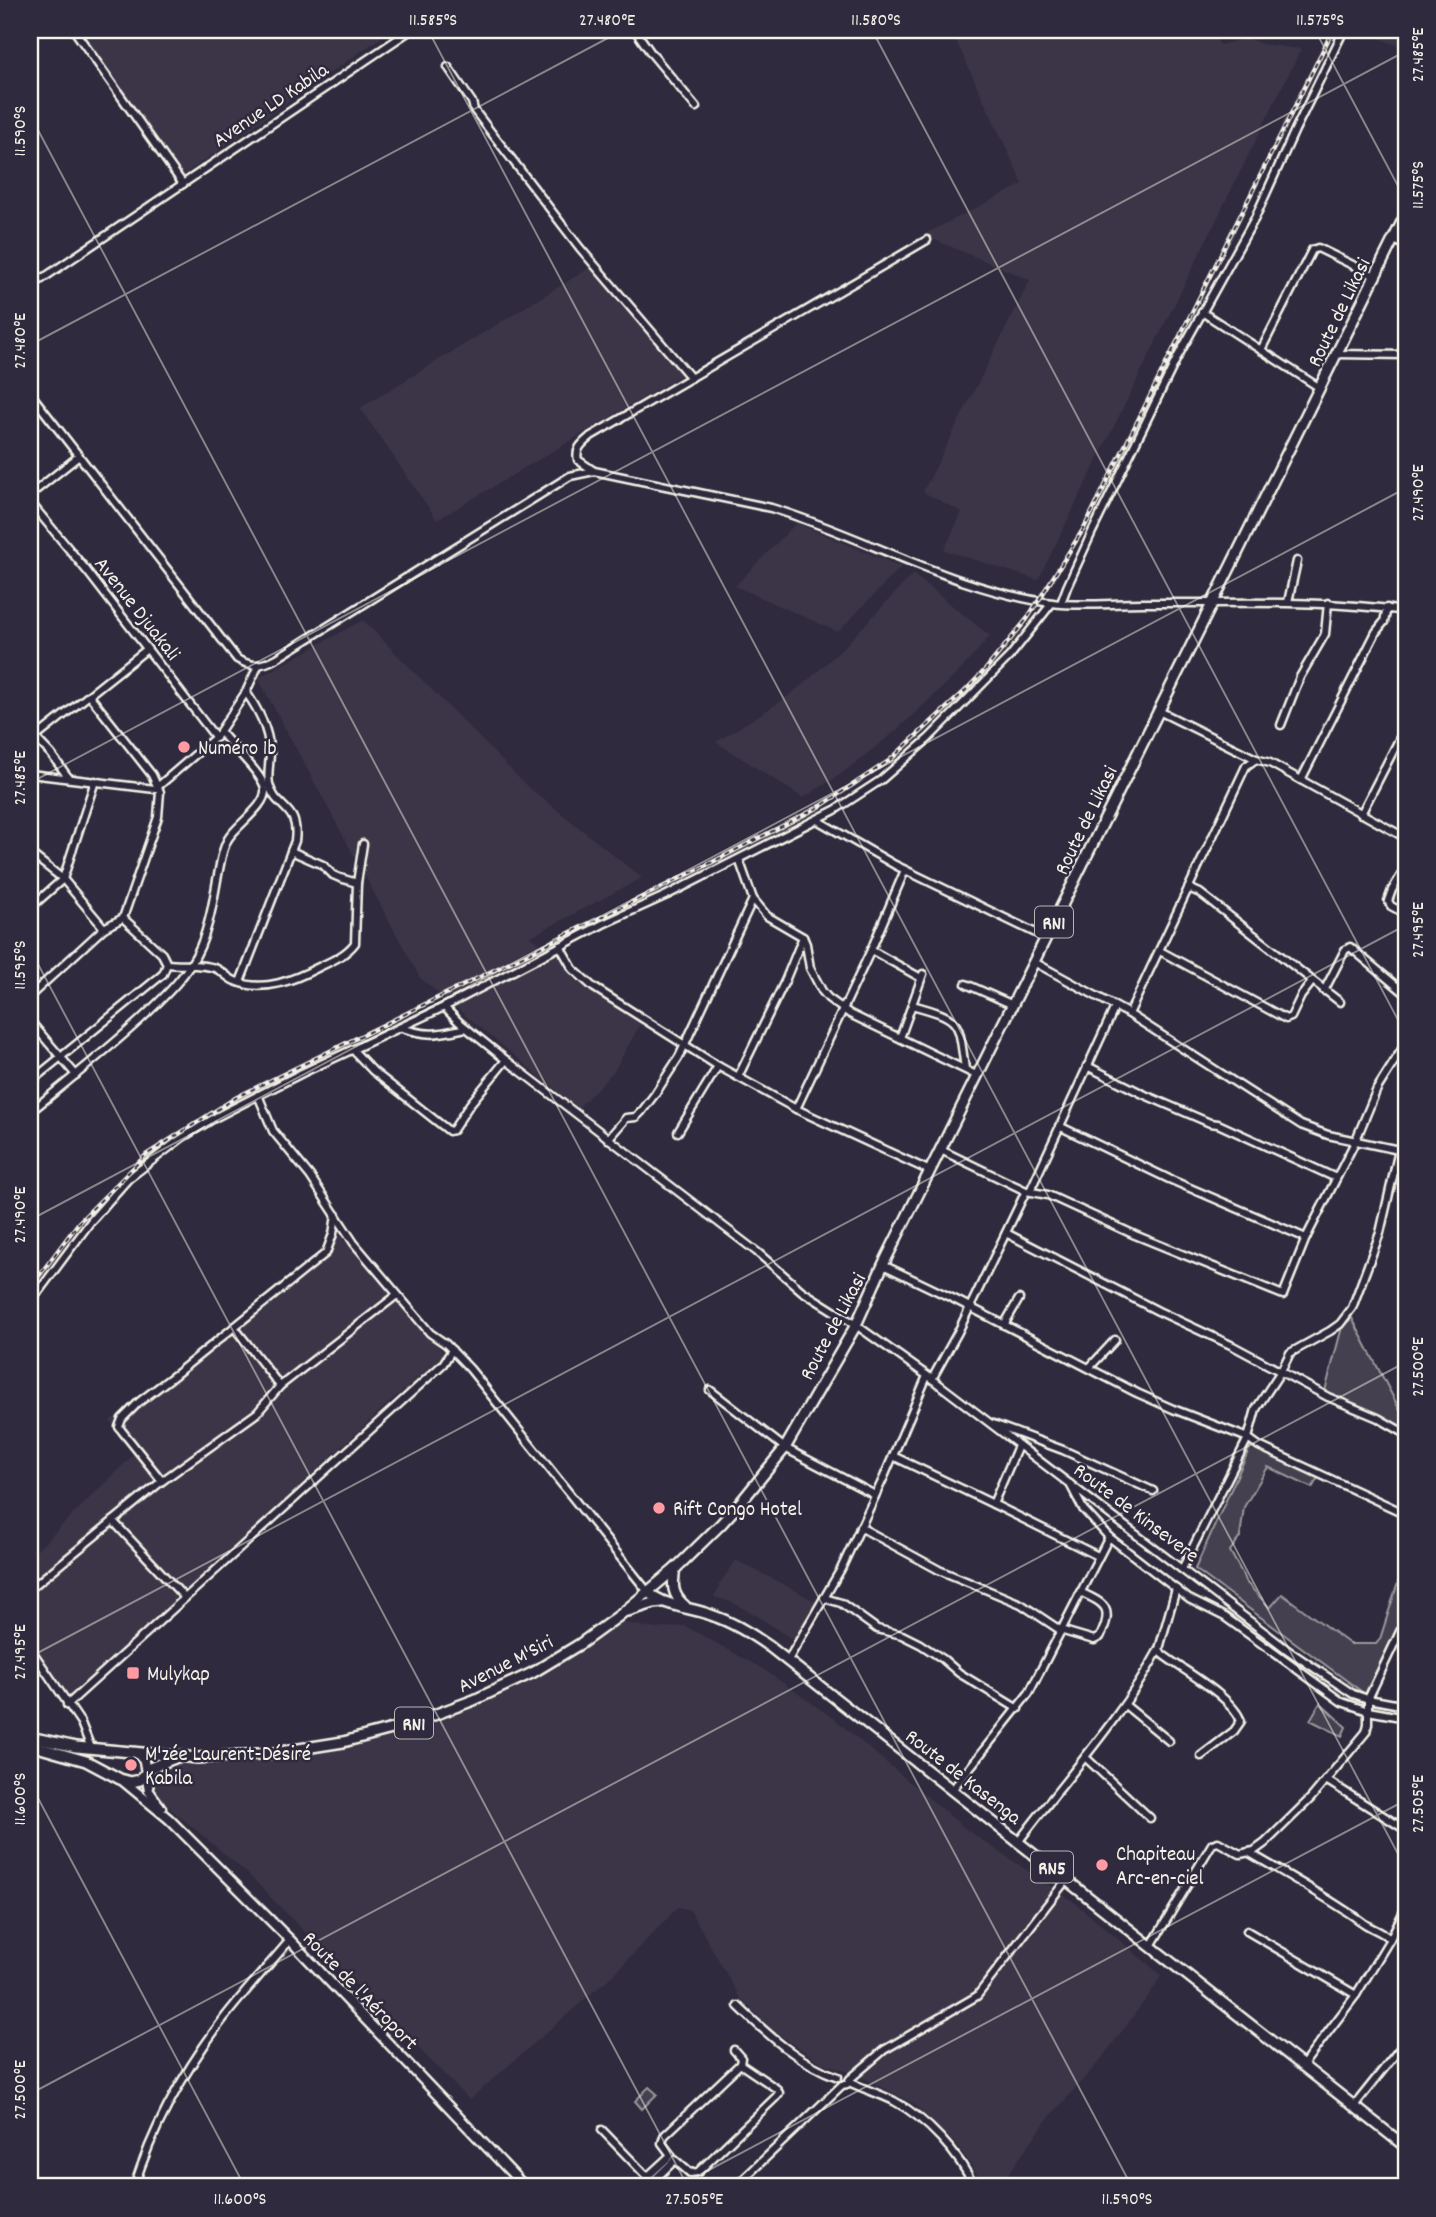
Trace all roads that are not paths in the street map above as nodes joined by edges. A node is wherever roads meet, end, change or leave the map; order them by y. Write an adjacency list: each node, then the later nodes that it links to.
1 (74, 30): 7 (street)
2 (411, 30): 7 (street, Avenue LD Kabila)
3 (635, 30): 6 (street)
4 (1344, 30): 14 (street)
5 (448, 67): 19 (street)
6 (695, 107)
7 (183, 184): 13 (street, Avenue LD Kabila)
8 (1406, 214): 10 (highway, Route de Likasi / RN1)
9 (927, 240): 19 (street)
10 (1393, 240): 11 (street); 12 (highway, Route de Likasi / RN1)
11 (1406, 245)
12 (1376, 276): 16 (street); 17 (highway, Route de Likasi / RN1)
13 (30, 288)
14 (1202, 312): 16 (street); 29 (street)
15 (1406, 330): 18 (street)
16 (1261, 350): 20 (street)
17 (1336, 354): 18 (street); 20 (highway, Route de Likasi / RN1)
18 (1404, 355)
19 (691, 378): 23 (street)
20 (1320, 388): 31 (highway, Route de Likasi / RN1)
21 (30, 393): 22 (street)
22 (79, 456): 24 (street); 35 (street)
23 (594, 471): 28 (street); 35 (street)
24 (30, 495)
25 (30, 502): 34 (street, Avenue Djuakali)
26 (1297, 561): 27 (street)
27 (1287, 602): 30 (street); 31 (street)
28 (1052, 603): 29 (street); 52 (street)
29 (1061, 603): 31 (street)
30 (1328, 603): 32 (street); 39 (street)
31 (1213, 604): 38 (highway, Route de Likasi / RN1)
32 (1387, 608): 33 (street); 47 (street)
33 (1406, 611)
34 (147, 649): 37 (street); 43 (street, Avenue Djuakali)
35 (258, 666): 36 (street)
36 (246, 692): 41 (street); 49 (street)
37 (89, 695): 42 (street); 50 (street)
38 (1159, 711): 44 (street); 69 (highway, Route de Likasi / RN1)
39 (1281, 725)
40 (1406, 726): 51 (street)
41 (220, 731): 43 (street); 49 (street)
42 (32, 735): 46 (street)
43 (216, 738): 50 (street)
44 (1256, 758): 47 (street); 62 (street)
45 (30, 774): 46 (street)
46 (68, 777): 48 (street)
47 (1301, 780): 51 (street)
48 (95, 781): 50 (street); 60 (street)
49 (267, 785): 55 (street); 75 (street)
50 (159, 788): 66 (street)
51 (1361, 814): 53 (street)
52 (817, 820): 57 (street); 59 (street)
53 (1406, 838)
54 (363, 844): 61 (street)
55 (291, 851): 61 (street); 76 (street)
56 (30, 853): 60 (street)
57 (738, 859): 63 (street); 70 (street)
58 (1406, 867): 65 (street)
59 (905, 870): 69 (street); 71 (street)
60 (63, 879): 64 (street); 67 (street)
61 (357, 883): 76 (street)
62 (1187, 891): 72 (street); 77 (street)
63 (753, 898): 68 (street); 94 (street)
64 (30, 908)
65 (1406, 914)
66 (123, 918): 67 (street); 74 (street)
67 (104, 928): 81 (street)
68 (803, 937): 87 (street); 103 (street)
69 (1046, 938): 73 (highway, Route de Likasi / RN1)
70 (560, 946): 85 (street); 94 (street)
71 (871, 950): 83 (street); 87 (street)
72 (1160, 951): 77 (street); 88 (street)
73 (1034, 962): 84 (highway, Route de Likasi / RN1); 86 (street)
74 (167, 964): 75 (street); 96 (street)
75 (188, 966): 76 (street); 101 (street)
76 (240, 982)
77 (1312, 982): 79 (street)
78 (966, 984): 84 (street)
79 (1324, 991): 80 (street); 82 (street)
80 (1406, 994)
81 (30, 996)
82 (1340, 1002)
83 (912, 1004): 92 (street); 100 (street)
84 (1013, 1004): 102 (highway, Route de Likasi / RN1)
85 (444, 1007): 90 (street); 91 (street, Route de Kinsevere)
86 (1115, 1007): 88 (street); 99 (street)
87 (843, 1009): 92 (street); 106 (street)
88 (1129, 1014): 111 (street)
89 (30, 1021): 96 (street)
90 (402, 1028): 91 (street); 95 (street)
91 (466, 1028): 97 (street, Route de Kinsevere)
92 (900, 1038): 100 (street)
93 (1406, 1043): 111 (street)
94 (684, 1045): 98 (street); 110 (street)
95 (353, 1050): 97 (street); 105 (street)
96 (61, 1057): 101 (street); 104 (street)
97 (506, 1060): 110 (street, Route de Kinsevere)
98 (718, 1066): 103 (street); 109 (street)
99 (1087, 1066): 108 (street); 115 (street)
100 (965, 1069): 102 (street)
101 (76, 1075): 107 (street)
102 (978, 1076): 112 (highway, Route de Likasi / RN1)
103 (738, 1077): 106 (street)
104 (30, 1082)
105 (258, 1095): 117 (street); 123 (street)
106 (796, 1109): 114 (street)
107 (30, 1112)
108 (1059, 1126): 116 (street); 119 (street)
109 (678, 1132)
110 (608, 1139): 125 (street, Route de Kinsevere)
111 (1355, 1142): 113 (street); 115 (street)
112 (941, 1150): 114 (highway, Route de Likasi / RN1); 116 (street)
113 (1403, 1150): 131 (street)
114 (930, 1171): 120 (highway, Route de Likasi / RN1)
115 (1336, 1178): 119 (street)
116 (1028, 1191): 118 (street); 119 (street)
117 (336, 1215): 121 (street); 127 (street)
118 (1006, 1233): 124 (street); 131 (street)
119 (1306, 1238)
120 (883, 1265): 124 (street); 125 (highway, Route de Likasi / RN1)
121 (397, 1295): 129 (street); 133 (street)
122 (1019, 1299): 126 (street)
123 (30, 1303)
124 (970, 1308): 126 (street); 132 (street)
125 (856, 1325): 132 (street, Route de Kinsevere); 139 (highway, Route de Likasi / RN1)
126 (1004, 1325): 130 (street)
127 (234, 1327): 133 (street); 141 (street)
128 (1115, 1340): 130 (street)
129 (452, 1350): 155 (street); 157 (street)
130 (1089, 1368): 137 (street)
131 (1281, 1371): 136 (street); 137 (street)
132 (930, 1378): 135 (street, Route de Kinsevere); 140 (street)
133 (280, 1387): 141 (street)
134 (710, 1390): 139 (street)
135 (988, 1423): 138 (street, Route de Kinsevere); 143 (street)
136 (1406, 1434)
137 (1248, 1438): 146 (street); 152 (street)
138 (1018, 1446): 142 (street, Route de Kinsevere); 145 (street)
139 (785, 1448): 144 (street); 151 (highway, Route de Likasi / RN1)
140 (893, 1456): 144 (street); 145 (street)
141 (162, 1481): 147 (street)
142 (1069, 1482): 149 (street); 152 (street, Route de Kinsevere)
143 (1153, 1491)
144 (875, 1495): 148 (street)
145 (993, 1504): 150 (street)
146 (1406, 1514)
147 (113, 1521): 153 (street); 157 (street)
148 (860, 1527): 158 (street); 163 (street)
149 (1109, 1537): 150 (street); 154 (street)
150 (1098, 1556): 156 (street)
151 (675, 1569): 155 (highway, Route de Likasi / RN1); 160 (highway)
152 (1182, 1569): 167 (street, Route de Kinsevere)
153 (30, 1589)
154 (1176, 1589): 165 (street); 172 (street)
155 (648, 1591): 159 (highway, Route de Kasenga / RN5); 161 (highway, Avenue M'Siri / RN1)
156 (1080, 1592): 163 (street); 163 (street)
157 (184, 1597): 169 (street)
158 (824, 1598): 166 (street); 171 (street)
159 (664, 1602): 160 (highway, Route de Kasenga / RN5); 161 (highway)
160 (686, 1608): 166 (highway, Route de Kasenga / RN5)
161 (620, 1615): 180 (highway, Avenue M'Siri / RN1)
162 (1406, 1619): 167 (street)
163 (1060, 1630): 171 (street)
164 (30, 1648): 169 (street)
165 (1159, 1649): 168 (street); 181 (street)
166 (788, 1660): 187 (highway, Route de Kasenga / RN5)
167 (1368, 1699): 170 (street, Route de Kinsevere); 172 (street)
168 (1125, 1704): 175 (street); 182 (street)
169 (67, 1705): 177 (street)
170 (1406, 1706)
171 (1018, 1709): 187 (street)
172 (1368, 1711): 173 (street); 186 (street)
173 (1406, 1718)
174 (30, 1737): 177 (highway, Avenue M'Siri / RN1)
175 (1169, 1741)
176 (30, 1745): 183 (highway)
177 (91, 1748): 178 (highway, Avenue M'Siri / RN1)
178 (105, 1750): 179 (highway, Avenue M'Siri / RN1); 183 (highway)
179 (135, 1751): 180 (highway, Avenue M'Siri / RN1); 184 (main road, Route de l'Aéroport)
180 (183, 1756): 184 (highway, RN1)
181 (1201, 1756)
182 (1085, 1757): 188 (street); 191 (street)
183 (101, 1769): 185 (highway)
184 (146, 1773): 185 (highway, RN1); 189 (main road, Route de l'Aéroport)
185 (120, 1779): 189 (main road, Route de l'Aéroport)
186 (1326, 1780): 190 (street); 192 (street)
187 (952, 1790): 191 (highway, Route de Kasenga / RN5)
188 (1150, 1818)
189 (169, 1819): 197 (main road, Route de l'Aéroport)
190 (1406, 1830)
191 (1019, 1841): 193 (highway, Route de Kasenga / RN5)
192 (1248, 1852): 196 (street); 198 (street)
193 (1067, 1879): 198 (highway, Route de Kasenga / RN5); 206 (street)
194 (1406, 1907): 196 (street)
195 (1247, 1931): 199 (street)
196 (1390, 1939): 199 (street)
197 (290, 1940): 213 (street); 214 (main road, Route de l'Aéroport)
198 (1151, 1946): 204 (highway, Route de Kasenga / RN5)
199 (1356, 1995): 204 (street)
200 (738, 2006): 205 (street)
201 (1406, 2041): 208 (street)
202 (734, 2050): 203 (street)
203 (740, 2064): 211 (street); 211 (street)
204 (1303, 2065): 208 (highway, Route de Kasenga / RN5)
205 (838, 2077): 206 (street); 207 (street)
206 (850, 2080): 207 (street); 216 (street)
207 (842, 2085): 215 (street)
208 (1354, 2106): 210 (highway, Route de Kasenga / RN5)
209 (602, 2130): 212 (street)
210 (1406, 2147)
211 (673, 2157): 212 (street)
212 (652, 2182)
213 (134, 2187)
214 (525, 2187)
215 (735, 2187)
216 (974, 2187)

